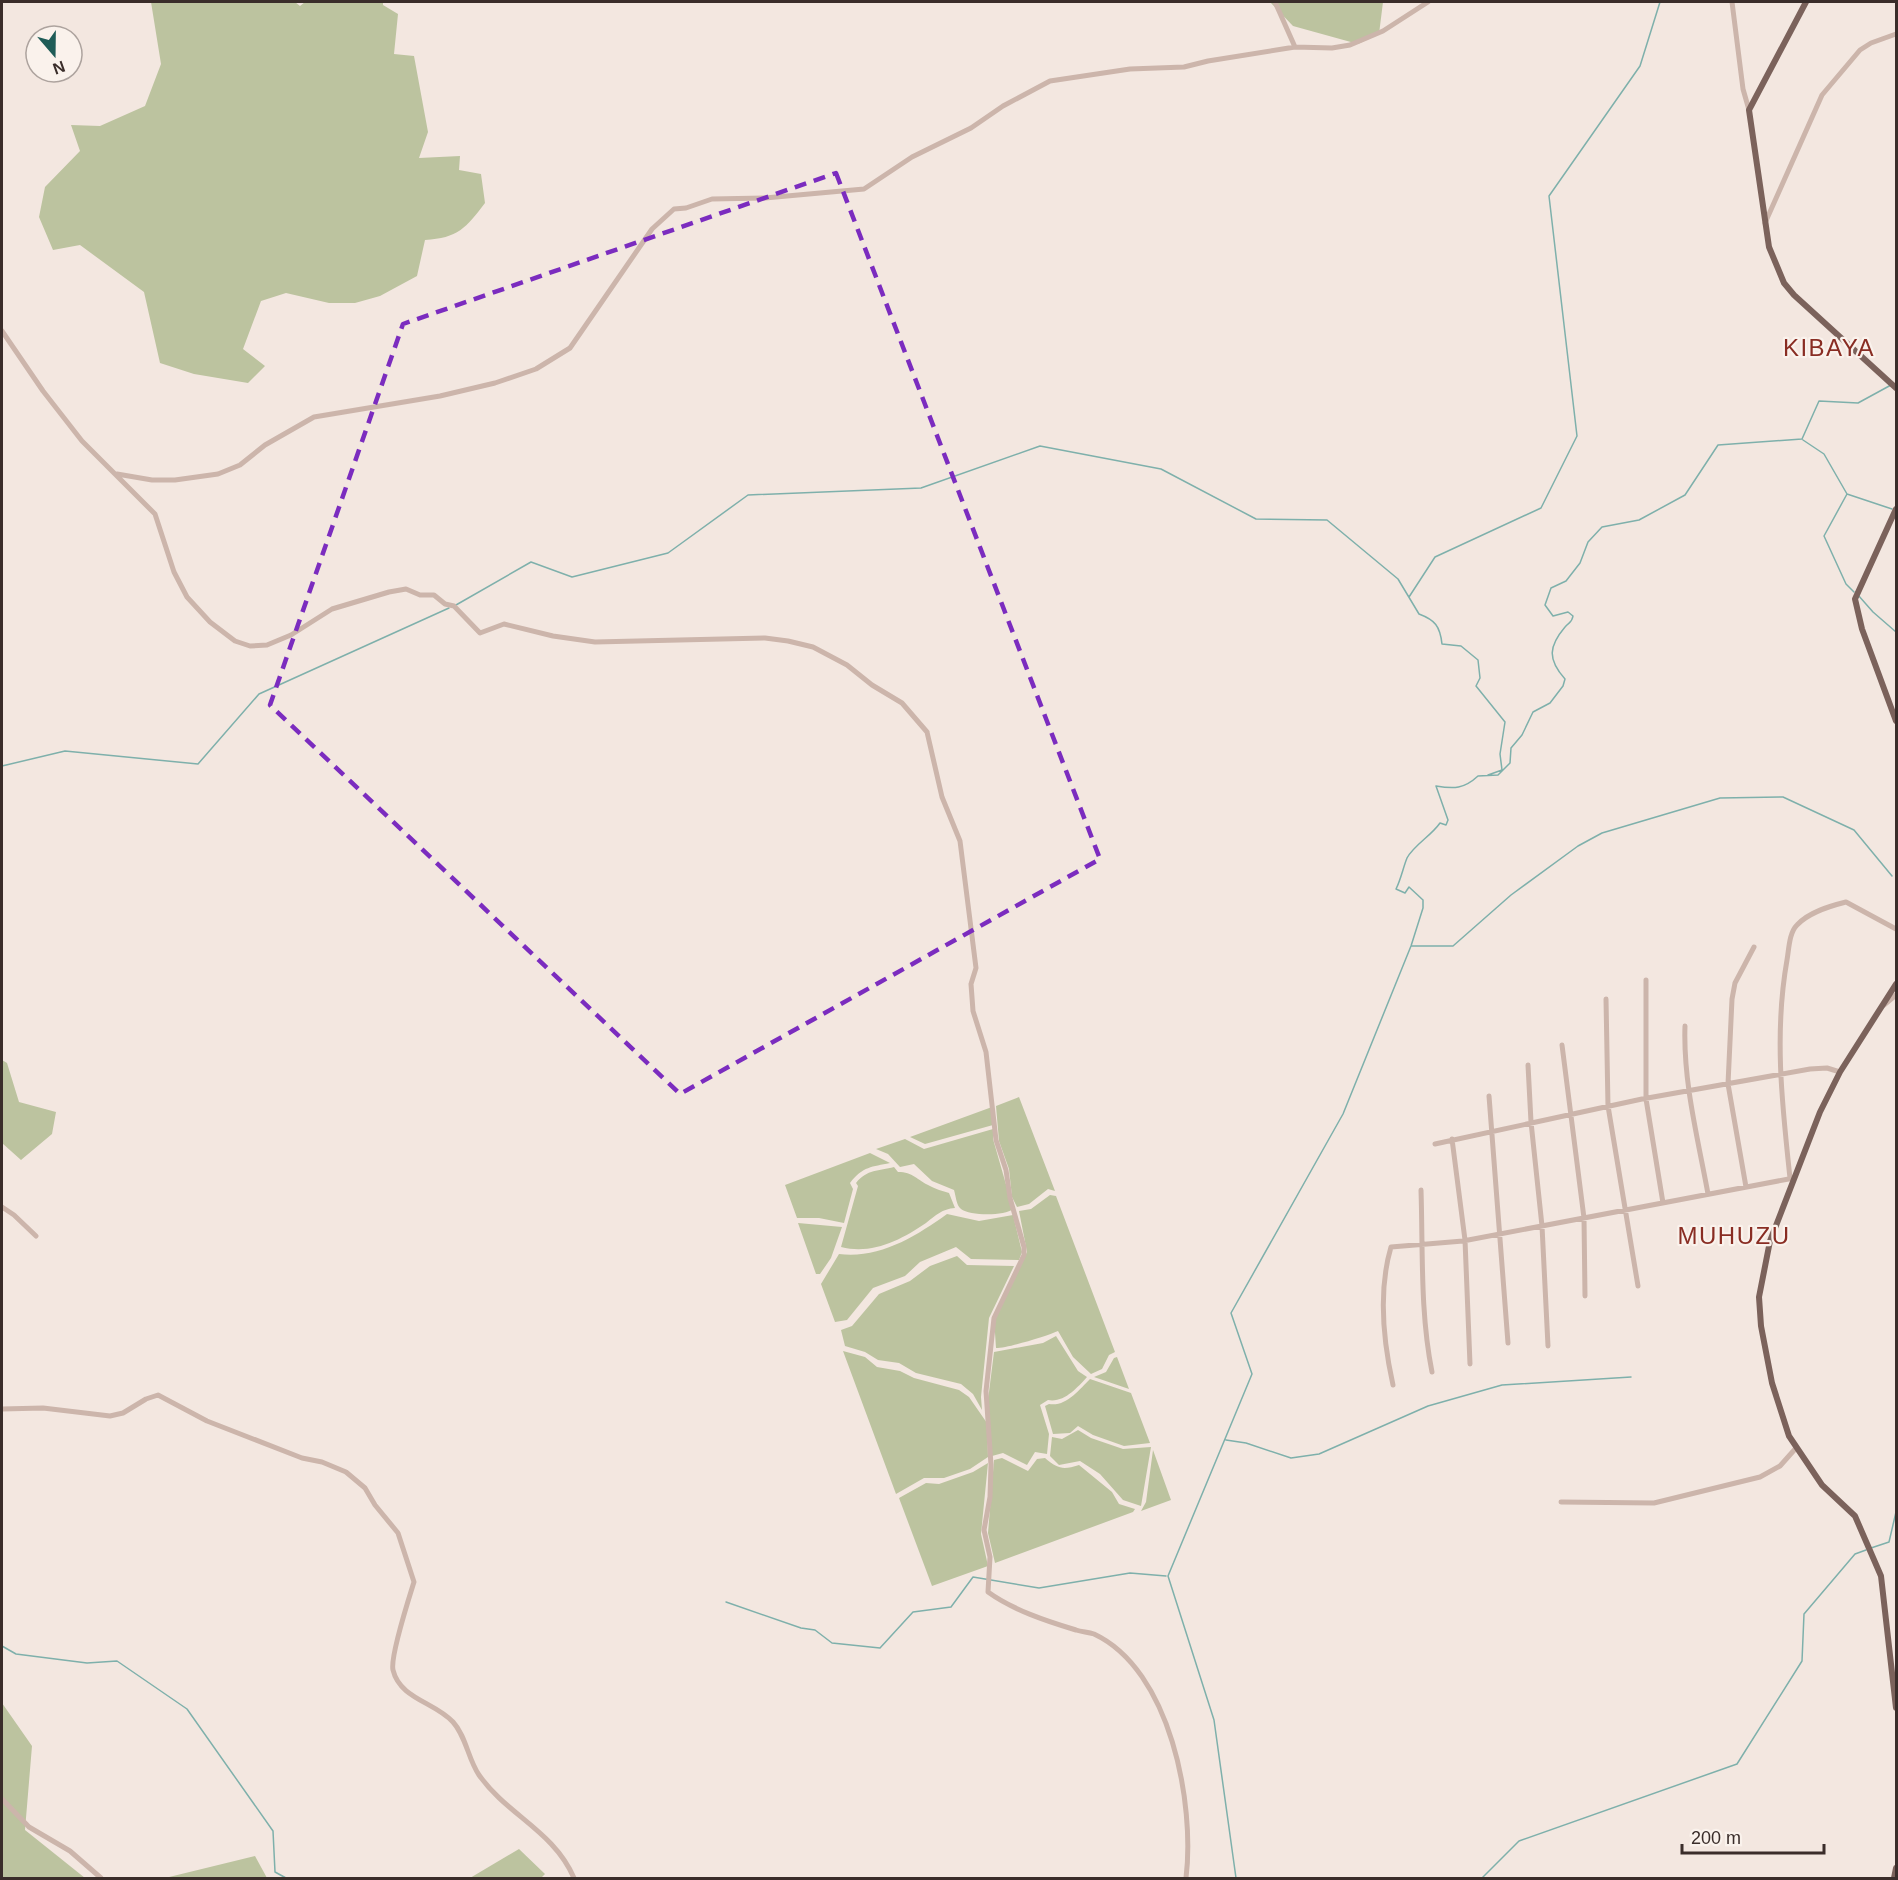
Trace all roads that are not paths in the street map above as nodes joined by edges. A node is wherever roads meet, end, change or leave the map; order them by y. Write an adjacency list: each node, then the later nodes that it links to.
1 (1275, 2): 6 (street)
2 (1428, 2): 6 (street)
3 (1732, 2): 7 (street)
4 (1806, 2): 7 (main road)
5 (1896, 34): 8 (street)
6 (1295, 47): 11 (street)
7 (1749, 110): 8 (main road)
8 (1765, 225): 10 (main road)
9 (2, 331): 11 (street)
10 (1896, 388)
11 (117, 474): 64 (street)
12 (1896, 509): 13 (main road)
13 (1896, 722)
14 (1896, 929): 25 (street)
15 (1754, 947): 26 (street)
16 (1646, 980): 29 (street)
17 (1896, 984): 20 (main road)
18 (1896, 996): 20 (street)
19 (1606, 999): 30 (street)
20 (1883, 1006): 24 (main road)
21 (1685, 1026): 27 (street)
22 (1562, 1045): 31 (street)
23 (1528, 1065): 32 (street)
24 (1840, 1072): 25 (street); 36 (main road)
25 (1779, 1075): 26 (street); 36 (street)
26 (1728, 1084): 27 (street); 37 (street)
27 (1689, 1091): 29 (street); 39 (street)
28 (1489, 1096): 33 (street)
29 (1646, 1099): 30 (street); 40 (street)
30 (1608, 1106): 31 (street); 42 (street)
31 (1569, 1114): 32 (street); 43 (street)
32 (1531, 1122): 33 (street); 44 (street)
33 (1492, 1130): 34 (street); 45 (street)
34 (1452, 1139): 35 (street); 47 (street)
35 (1435, 1144)
36 (1792, 1178): 37 (street); 57 (main road)
37 (1746, 1187): 39 (street)
38 (1421, 1190): 48 (street)
39 (1708, 1194): 40 (street)
40 (1663, 1203): 42 (street)
41 (2, 1207): 46 (street)
42 (1624, 1210): 43 (street); 49 (street)
43 (1584, 1218): 44 (street); 50 (street)
44 (1542, 1226): 45 (street); 52 (street)
45 (1502, 1233): 47 (street); 51 (street)
46 (36, 1236)
47 (1465, 1240): 48 (street); 53 (street)
48 (1423, 1244): 54 (street); 55 (street)
49 (1638, 1286)
50 (1585, 1296)
51 (1508, 1343)
52 (1548, 1346)
53 (1470, 1364)
54 (1432, 1372)
55 (1393, 1385)
56 (2, 1409): 63 (street)
57 (1796, 1448): 58 (street); 59 (main road)
58 (1561, 1502)
59 (1896, 1708)
60 (2, 1798): 62 (street)
61 (1896, 1868): 65 (main road)
62 (101, 1878)
63 (574, 1878)
64 (1186, 1878)
65 (1894, 1878)

